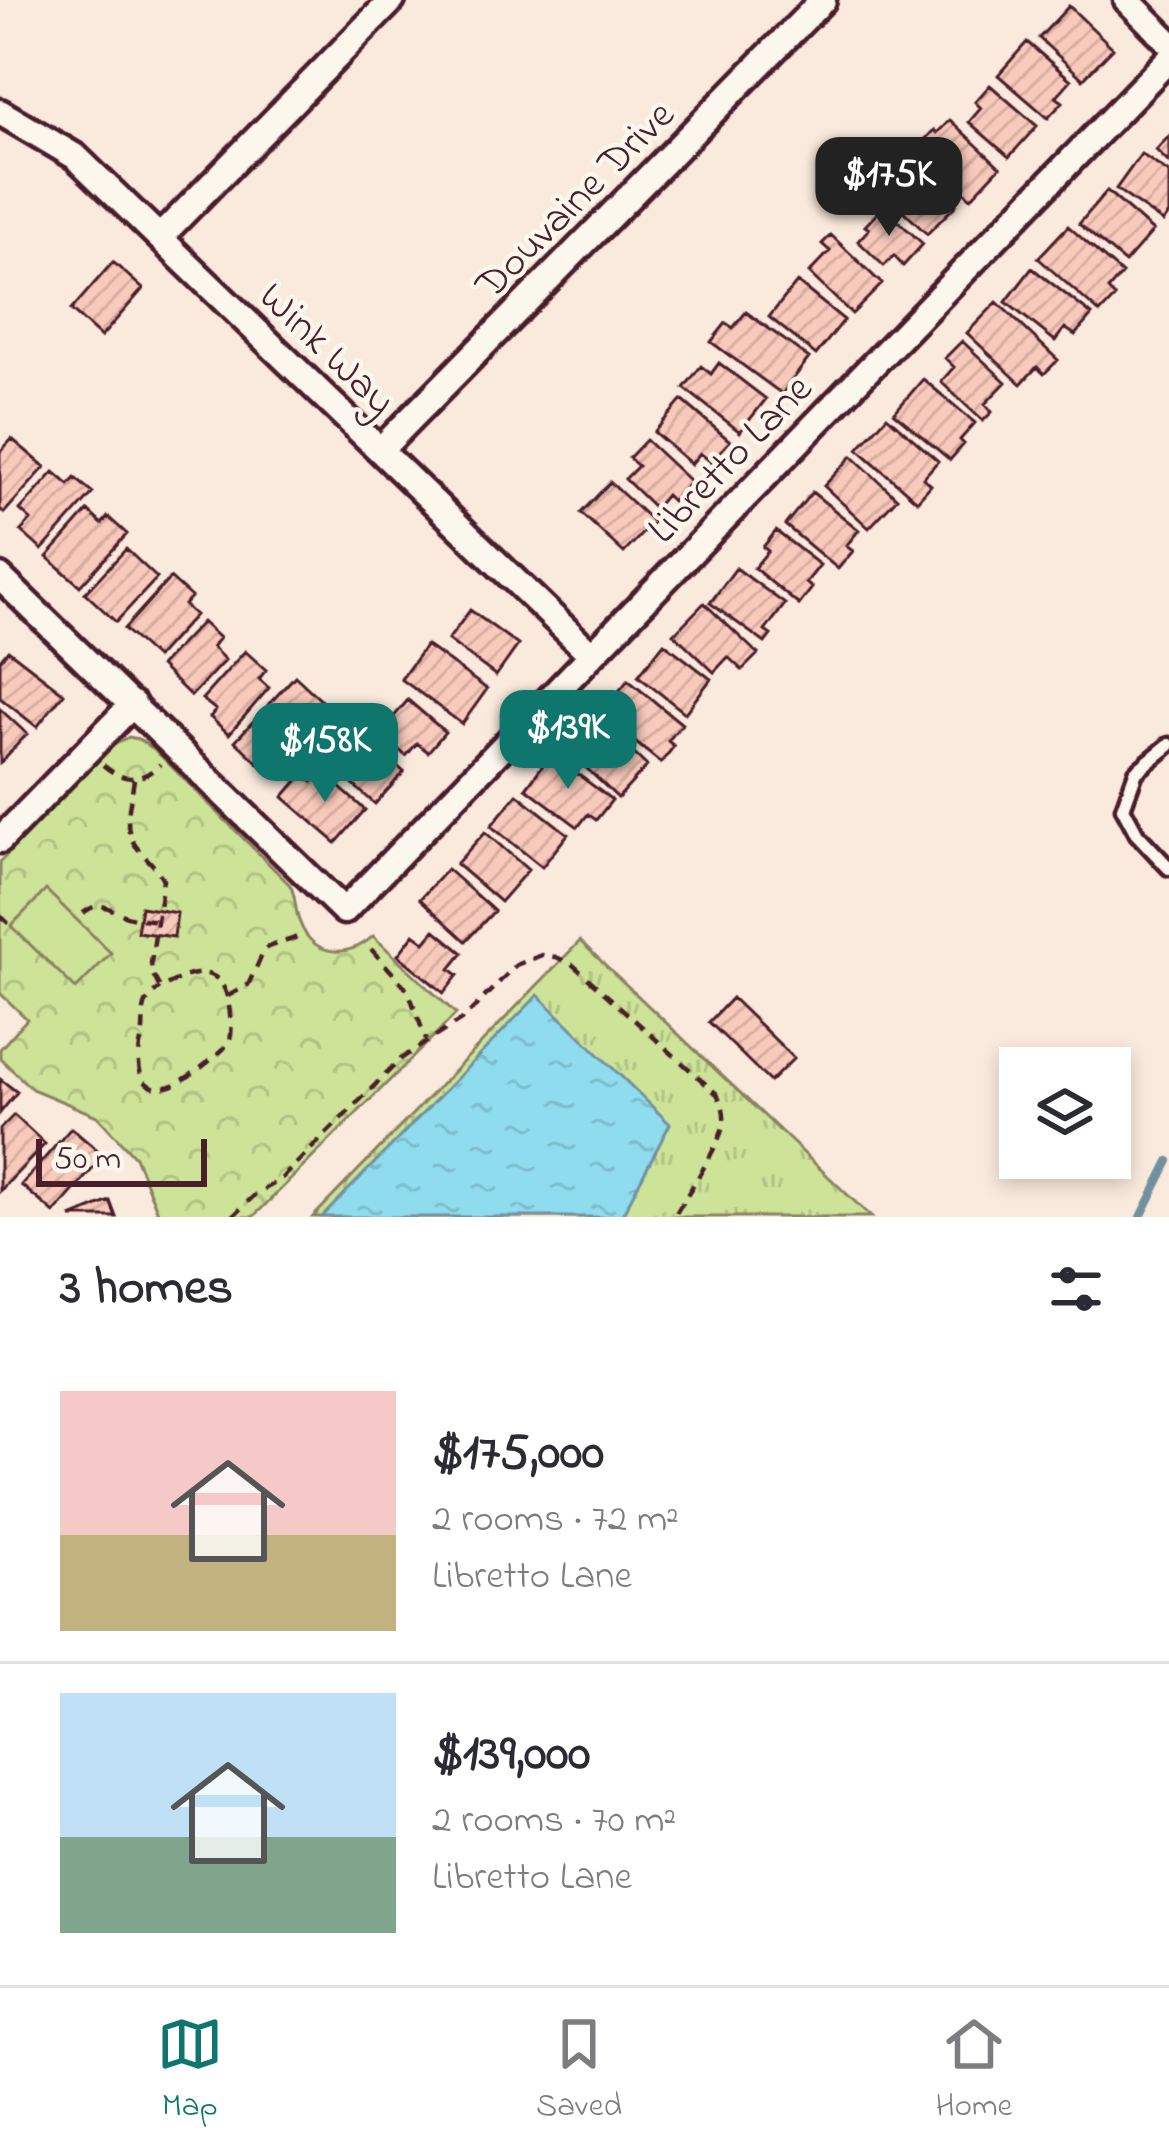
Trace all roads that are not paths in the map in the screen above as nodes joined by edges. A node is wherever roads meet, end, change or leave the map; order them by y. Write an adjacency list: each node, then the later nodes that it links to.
1 (392, 0): 7 (street)
2 (823, 0): 8 (street, Douvaine Drive)
3 (1127, 0): 4 (street)
4 (1169, 42)
5 (1169, 59): 10 (street, Libretto Lane)
6 (0, 112): 7 (street, Wink Way)
7 (161, 236): 8 (street, Wink Way)
8 (380, 450): 10 (street, Wink Way)
9 (0, 577): 11 (street)
10 (591, 654): 11 (street, Libretto Lane)
11 (133, 704): 13 (street)
12 (1169, 745): 14 (lane)
13 (0, 839)
14 (1169, 868)

